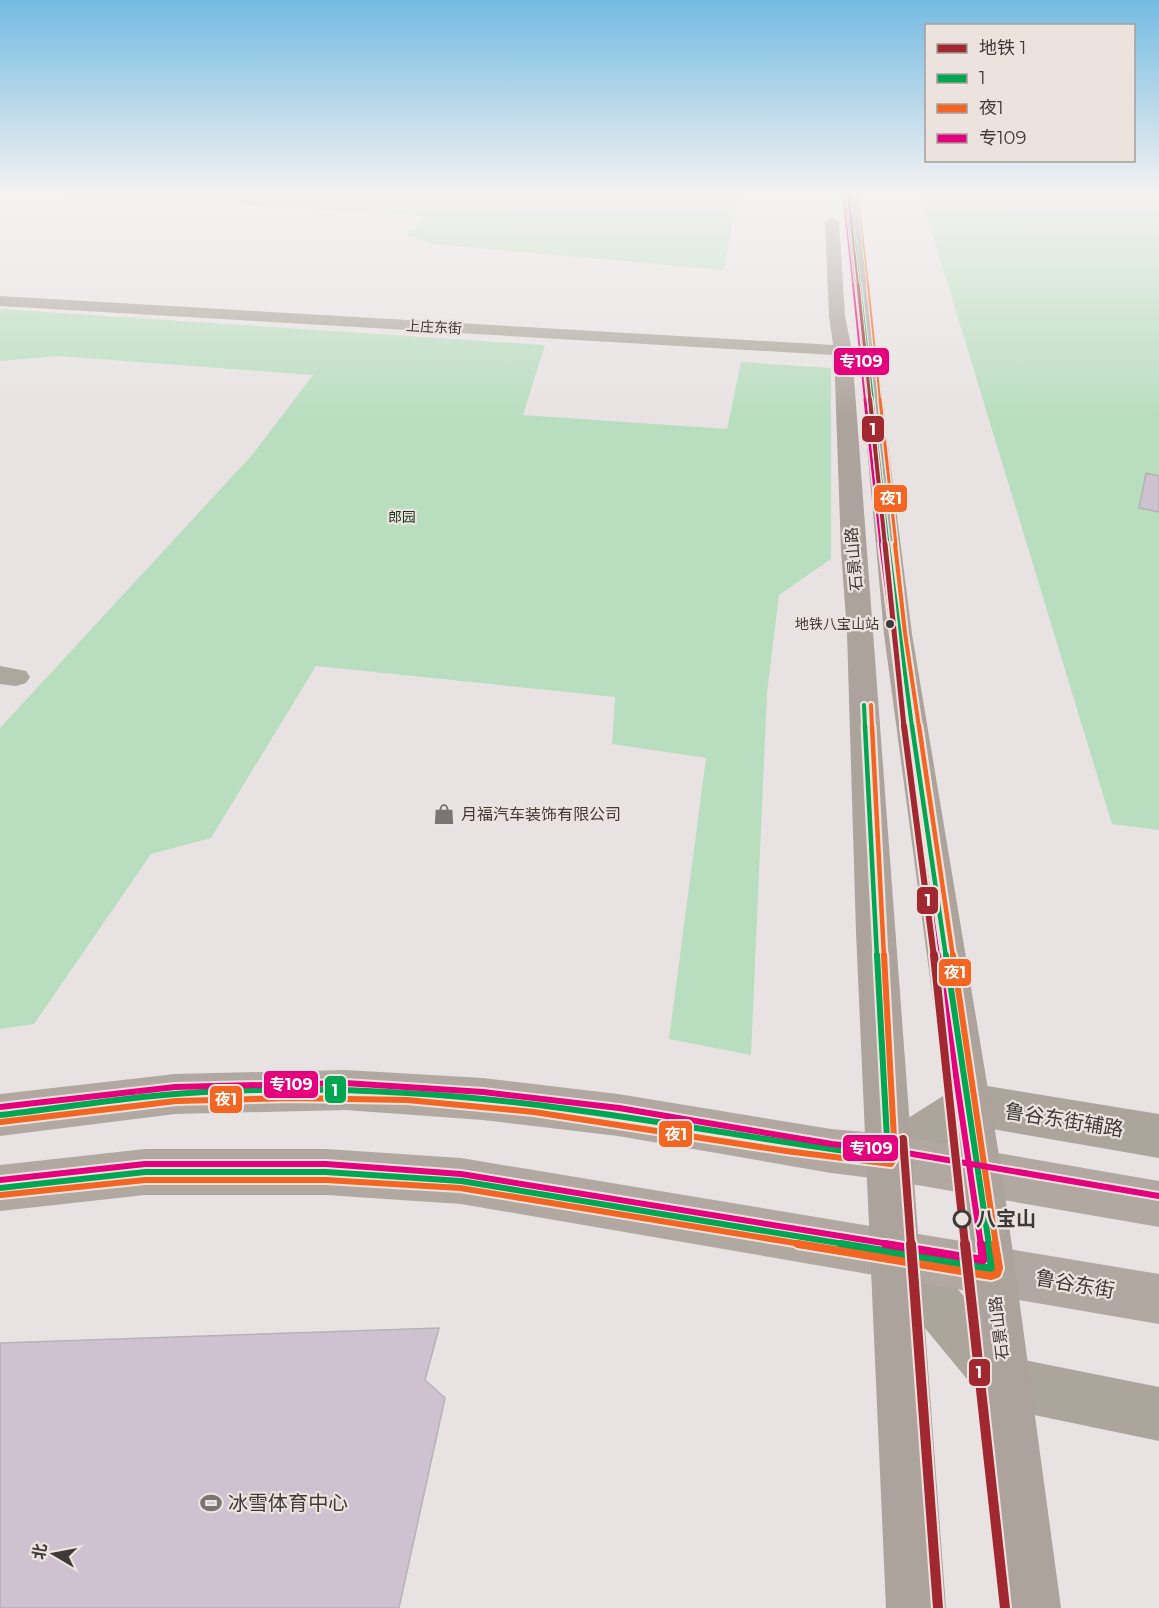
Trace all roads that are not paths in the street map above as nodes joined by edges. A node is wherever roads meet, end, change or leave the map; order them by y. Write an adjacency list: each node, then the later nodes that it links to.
1 (835, 268): 5 (highway, 石景山路)
2 (852, 268): 5 (highway, 石景山路)
3 (0, 295): 5 (main road, 上庄东街)
4 (0, 301): 5 (main road, 上庄东街)
5 (855, 347): 6 (highway, 石景山路); 9 (highway, 石景山路)
6 (969, 1104): 8 (main road, 鲁谷东街辅路); 9 (main road); 10 (highway, 石景山路)
7 (0, 1115): 9 (main road)
8 (1159, 1136)
9 (888, 1157): 10 (main road); 13 (highway, 石景山路)
10 (979, 1173): 12 (main road); 14 (highway, 石景山路)
11 (0, 1188): 13 (main road, 鲁谷东街)
12 (1159, 1204)
13 (894, 1254): 14 (main road, 鲁谷东街); 16 (main road); 18 (highway, 石景山路)
14 (992, 1269): 15 (main road, 鲁谷东街); 16 (highway, 石景山路)
15 (1159, 1299)
16 (1005, 1383): 17 (main road); 19 (highway, 石景山路)
17 (1159, 1414)
18 (916, 1608)
19 (1031, 1608)

